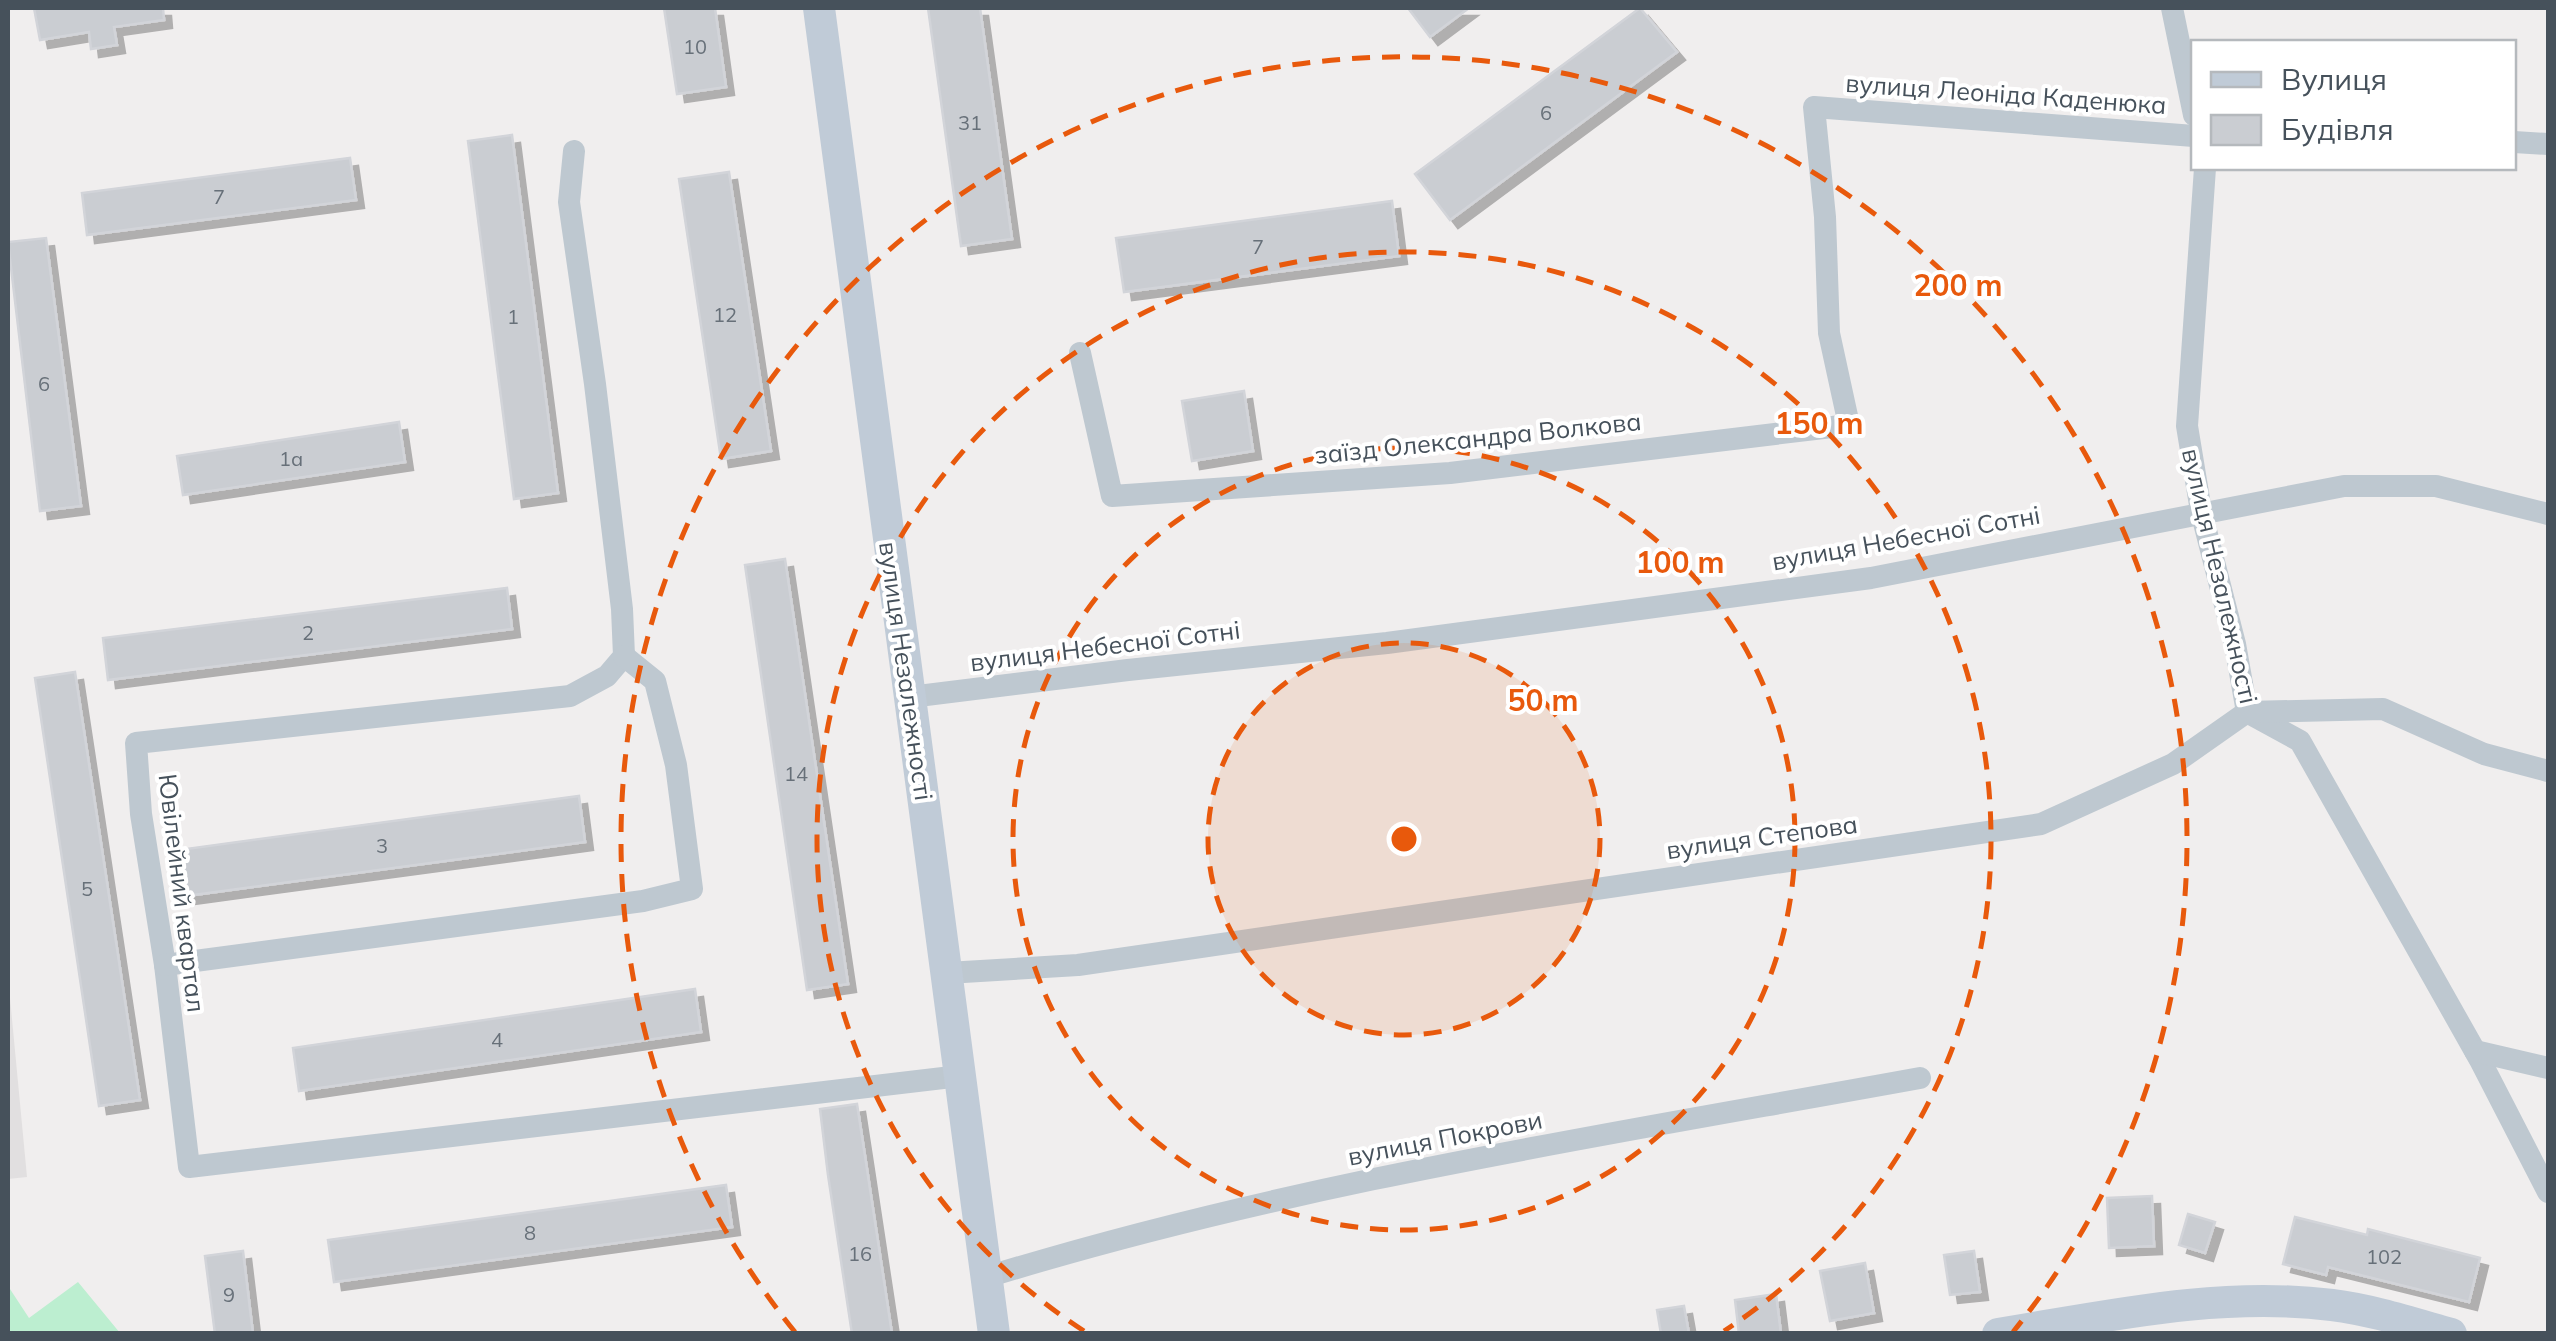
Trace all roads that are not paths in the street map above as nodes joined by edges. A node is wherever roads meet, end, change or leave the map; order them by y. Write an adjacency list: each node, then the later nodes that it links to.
1 (818, 8): 14 (main road, вулиця Незалежності)
2 (2172, 8): 3 (street)
3 (2191, 100)
4 (2191, 136): 10 (street, вулиця Леоніда Каденюка)
5 (2516, 142): 6 (street)
6 (2548, 144)
7 (574, 151): 13 (street)
8 (2205, 170): 11 (street, вулиця Незалежності)
9 (1080, 354): 10 (street, заїзд Олександра Волкова)
10 (1849, 425)
11 (2201, 511): 12 (street, вулиця Небесної Сотні); 14 (street, вулиця Небесної Сотні); 15 (street, вулиця Незалежності)
12 (2548, 514)
13 (624, 656): 17 (street, Ювілейний квартал); 17 (street)
14 (910, 697): 18 (main road, вулиця Незалежності)
15 (2247, 712): 16 (street); 18 (street, вулиця Степова); 19 (street, вулиця Незалежності)
16 (2548, 770)
17 (165, 965): 21 (street, Ювілейний квартал)
18 (946, 973): 21 (main road, вулиця Незалежності)
19 (2476, 1051): 20 (street); 23 (street, вулиця Незалежності)
20 (2548, 1068)
21 (960, 1076): 24 (main road, вулиця Незалежності)
22 (1920, 1078): 24 (street, вулиця Покрови)
23 (2548, 1192)
24 (987, 1276): 25 (main road, вулиця Незалежності)
25 (994, 1334)
26 (1998, 1334): 27 (main road)
27 (2451, 1334)

